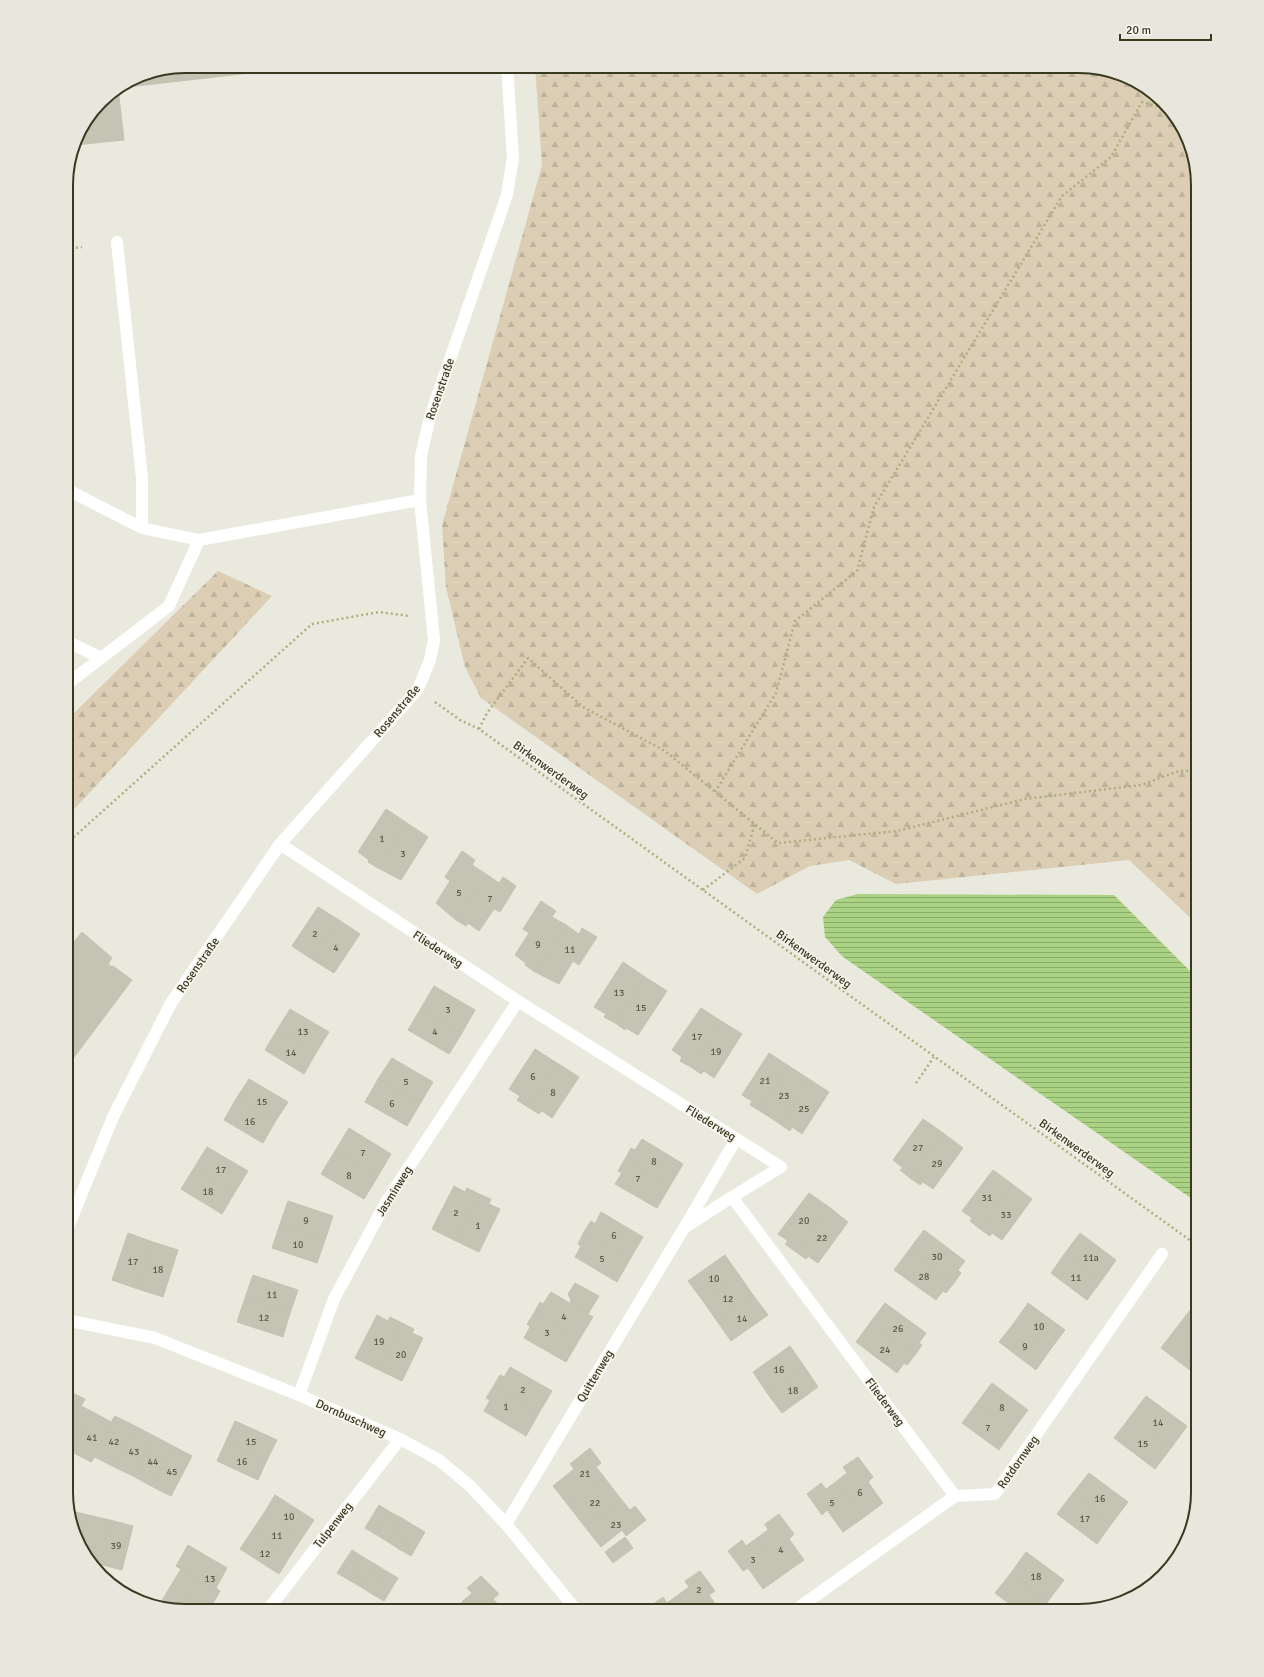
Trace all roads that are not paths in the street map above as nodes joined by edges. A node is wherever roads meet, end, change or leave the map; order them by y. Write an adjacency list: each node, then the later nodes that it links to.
1 (507, 73): 4 (street, Rosenstraße)
2 (117, 242): 5 (street)
3 (73, 493): 5 (street)
4 (420, 500): 6 (street); 10 (street, Rosenstraße)
5 (142, 528): 6 (street)
6 (199, 540): 8 (street)
7 (73, 644): 8 (street)
8 (101, 658): 9 (street)
9 (73, 680)
10 (280, 844): 11 (street, Fliederweg); 14 (street, Rosenstraße)
11 (518, 1001): 12 (street, Fliederweg); 18 (street, Jasminweg)
12 (736, 1139): 13 (street, Fliederweg); 15 (street, Quittenweg)
13 (732, 1197): 15 (street, Quittenweg); 20 (street, Fliederweg)
14 (73, 1215)
15 (684, 1228): 21 (street, Quittenweg)
16 (1162, 1254): 20 (street, Rotdornweg)
17 (73, 1321): 18 (street, Dornbuschweg)
18 (299, 1395): 19 (street, Dornbuschweg)
19 (400, 1439): 21 (street, Dornbuschweg); 22 (street, Tulpenweg)
20 (955, 1496): 24 (street)
21 (506, 1524): 23 (street, Dornbuschweg)
22 (272, 1604)
23 (571, 1604)
24 (804, 1604)

